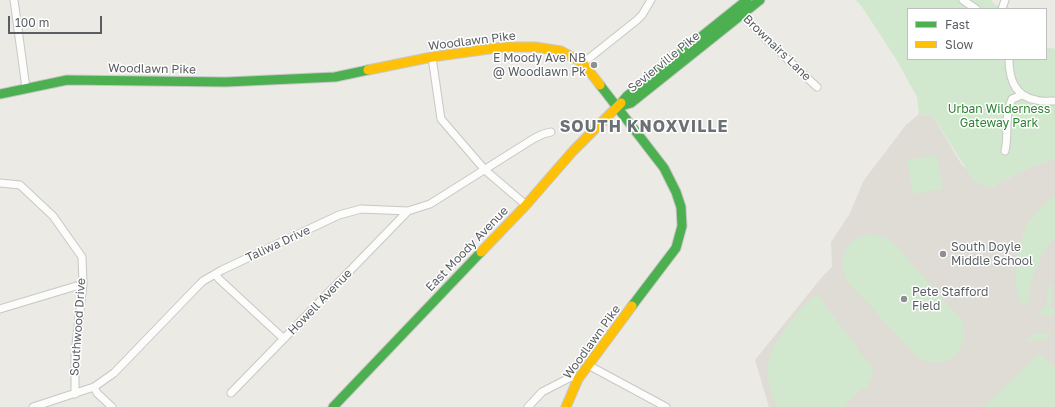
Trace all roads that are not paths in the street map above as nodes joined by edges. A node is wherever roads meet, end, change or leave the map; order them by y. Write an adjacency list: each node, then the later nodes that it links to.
1 (14, 0): 12 (street)
2 (651, 0): 10 (street)
3 (747, 0): 7 (street, Sevierville Pike)
4 (760, 0): 7 (street, Sevierville Pike)
5 (963, 0): 6 (street)
6 (975, 8)
7 (740, 12): 11 (street, Brownairs Lane); 16 (street, Sevierville Pike)
8 (432, 57): 10 (street, Woodlawn Pike); 12 (street, Woodlawn Pike); 19 (street)
9 (1009, 60): 14 (street)
10 (583, 63): 16 (street, Woodlawn Pike)
11 (817, 87)
12 (26, 88): 13 (street, Woodlawn Pike)
13 (0, 94)
14 (1022, 95): 15 (street); 18 (street)
15 (1055, 101)
16 (618, 107): 21 (street, East Moody Avenue); 27 (street, Woodlawn Pike)
17 (551, 132): 19 (street, Taliwa Drive)
18 (1006, 151)
19 (485, 170): 21 (street); 22 (street, Taliwa Drive)
20 (0, 183): 24 (street, Southwood Drive)
21 (526, 205): 34 (street, East Moody Avenue)
22 (408, 211): 23 (street, Taliwa Drive); 26 (street, Howell Avenue)
23 (215, 274): 26 (street); 29 (street, Taliwa Drive)
24 (83, 284): 25 (street); 31 (street, Southwood Drive)
25 (0, 309)
26 (284, 339): 30 (street, Howell Avenue)
27 (588, 365): 28 (street, Woodlawn Pike); 37 (street)
28 (578, 379): 35 (street); 36 (street, Woodlawn Pike)
29 (94, 387): 31 (street, Taliwa Drive); 33 (street, Southwood Drive)
30 (231, 393)
31 (75, 394): 32 (street, Taliwa Drive)
32 (33, 407)
33 (112, 407)
34 (333, 407)
35 (528, 407)
36 (566, 407)
37 (666, 407)

